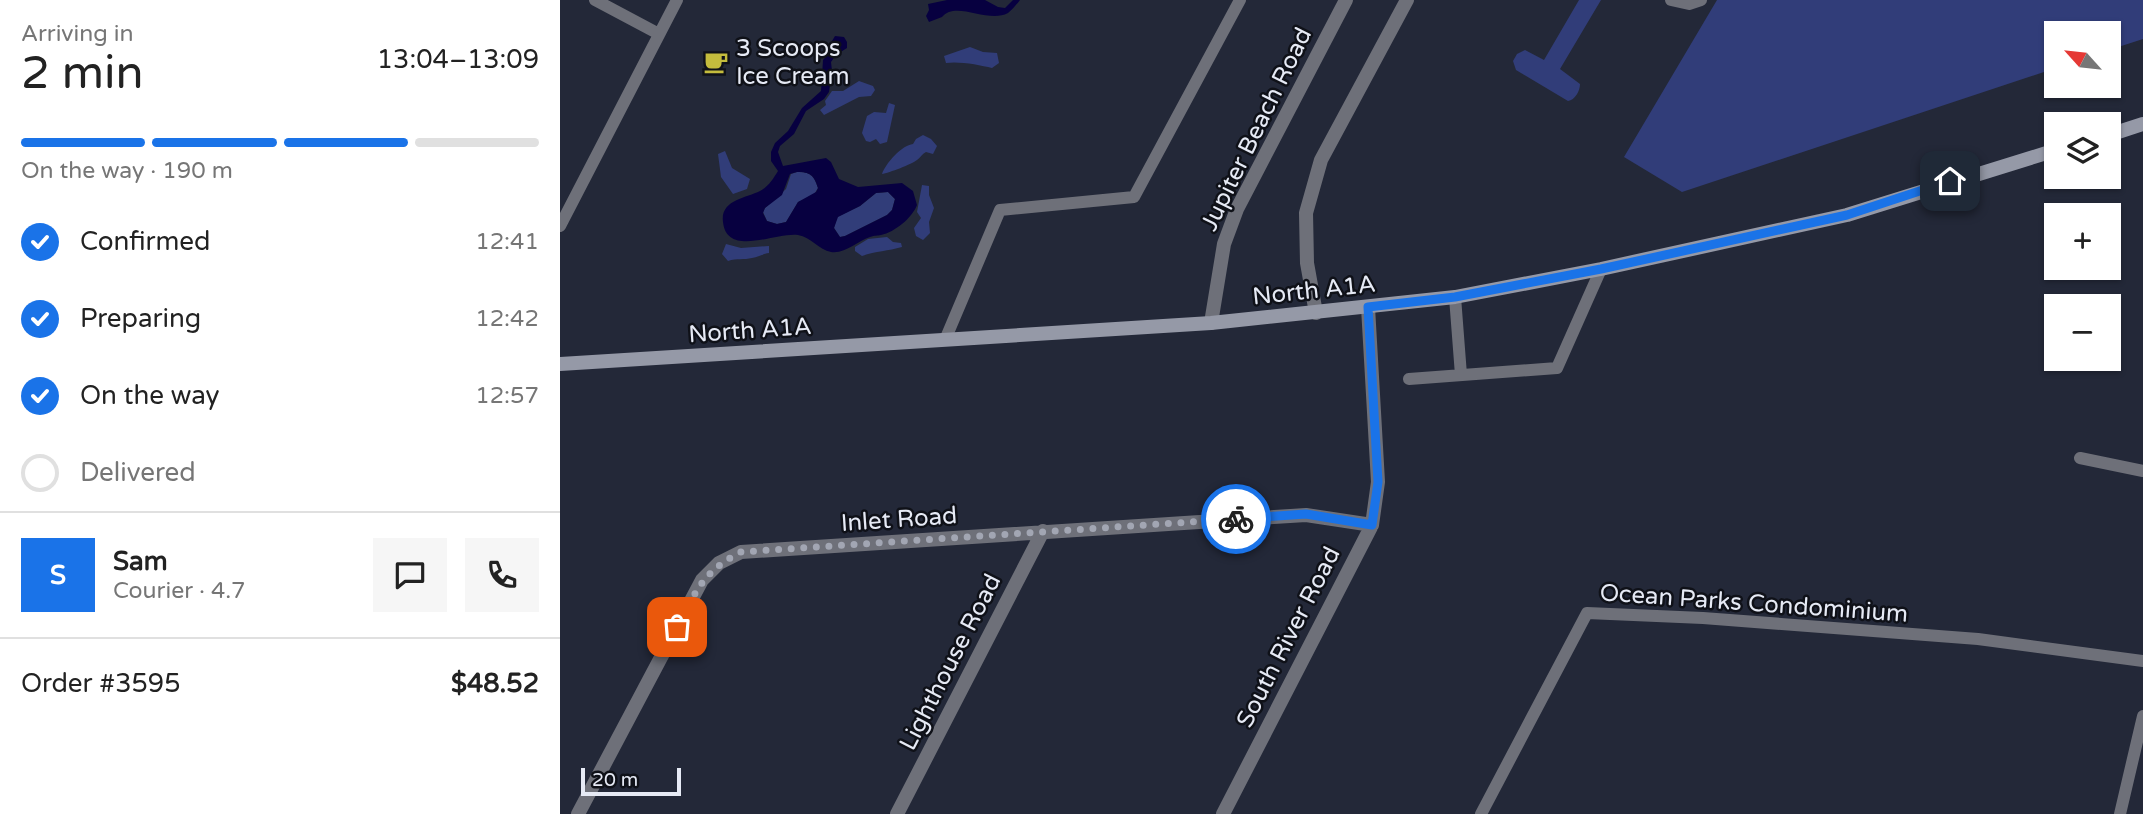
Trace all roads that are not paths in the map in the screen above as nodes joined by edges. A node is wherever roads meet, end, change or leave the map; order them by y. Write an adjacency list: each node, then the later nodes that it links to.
1 (595, 0): 8 (lane)
2 (677, 0): 8 (lane)
3 (1240, 0): 18 (lane)
4 (1346, 0): 17 (street, Jupiter Beach Road)
5 (1671, 0): 6 (lane)
6 (1701, 0)
7 (1403, 1): 16 (street)
8 (659, 34): 12 (lane)
9 (2143, 124): 10 (street)
10 (2121, 131)
11 (2044, 154): 13 (street, North A1A)
12 (560, 226)
13 (1601, 269): 14 (street, North A1A); 20 (lane)
14 (1455, 297): 15 (street, North A1A); 20 (lane)
15 (1368, 307): 16 (street, North A1A); 24 (street, South River Road)
16 (1315, 313): 17 (street, North A1A)
17 (1212, 323): 18 (street, North A1A)
18 (945, 340): 19 (street, North A1A)
19 (560, 364)
20 (1461, 375): 21 (lane)
21 (1409, 379)
22 (2080, 458): 23 (lane)
23 (2143, 471)
24 (1372, 525): 25 (street, Inlet Road); 30 (street, South River Road)
25 (1043, 531): 28 (street, Inlet Road); 29 (street, Lighthouse Road)
26 (2143, 661): 31 (lane, Ocean Parks Condominium)
27 (2143, 716): 32 (lane)
28 (578, 814)
29 (897, 814)
30 (1223, 814)
31 (1481, 814)
32 (2120, 814)

